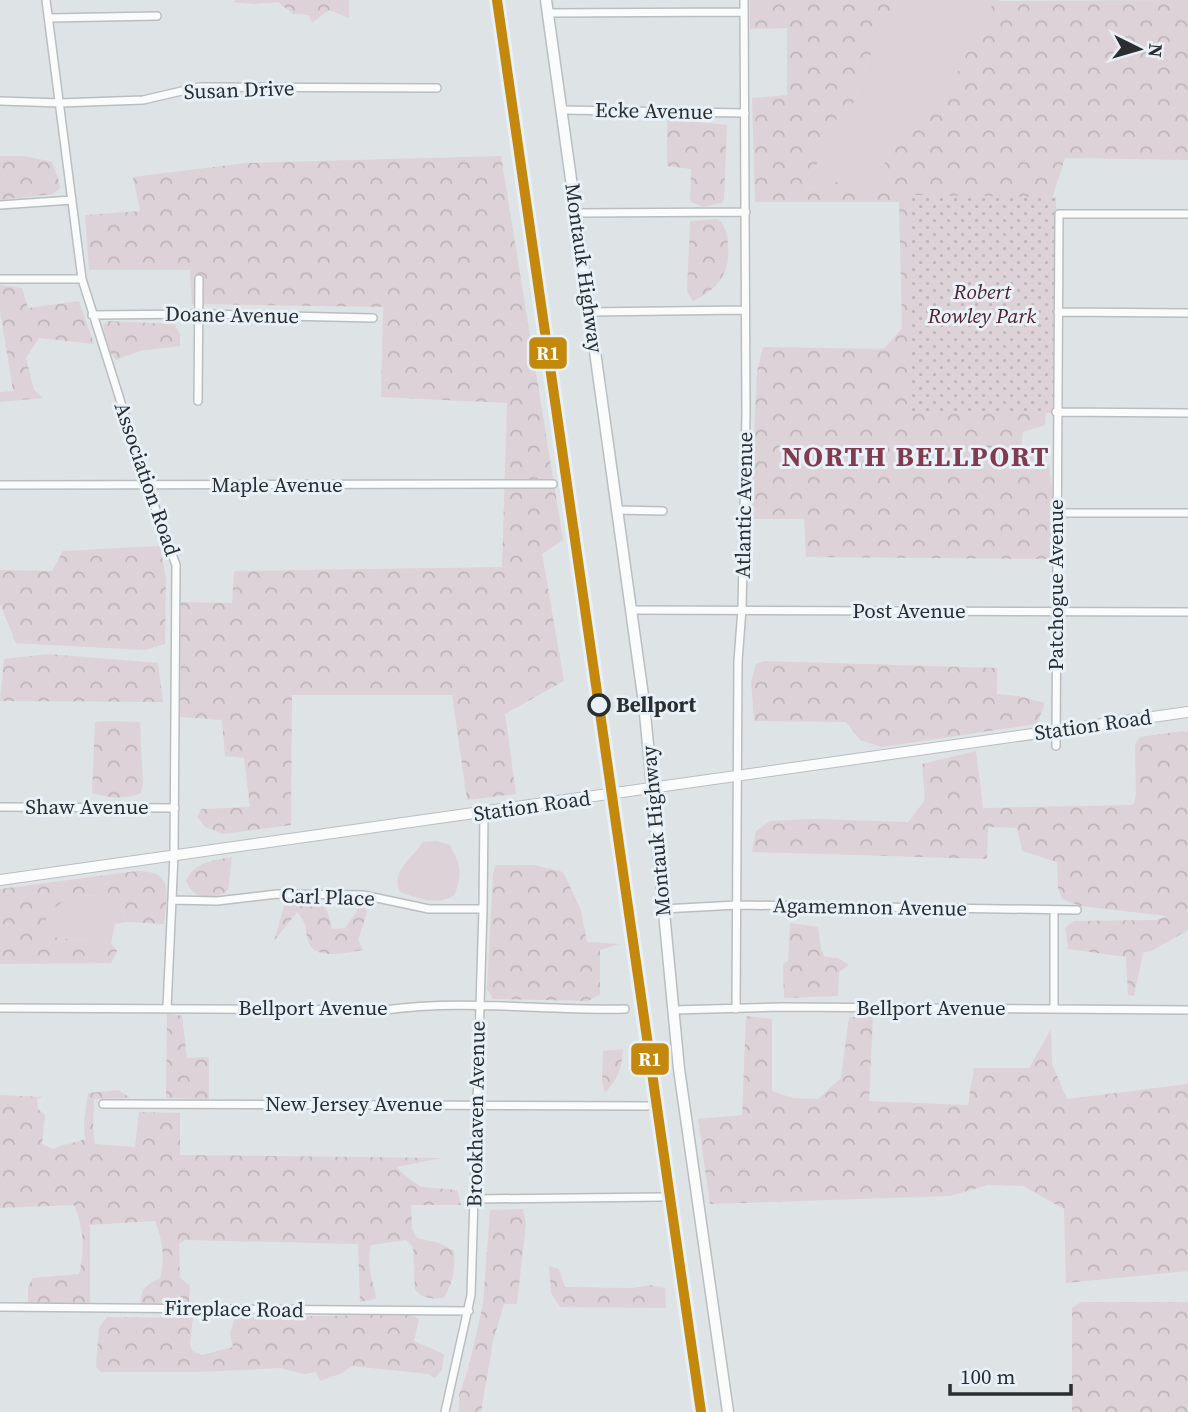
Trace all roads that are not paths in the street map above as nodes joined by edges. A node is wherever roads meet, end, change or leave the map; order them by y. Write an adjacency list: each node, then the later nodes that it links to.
1 (46, 0): 7 (street, Association Road)
2 (546, 0): 5 (main road, Montauk Highway)
3 (744, 0): 4 (street, Atlantic Avenue)
4 (744, 12): 5 (street); 12 (street, Atlantic Avenue)
5 (548, 13): 11 (main road, Montauk Highway)
6 (157, 16): 7 (street)
7 (49, 19): 10 (street, Association Road)
8 (437, 88): 10 (street, Susan Drive)
9 (0, 101): 10 (street, Susan Drive)
10 (60, 103): 13 (street, Association Road)
11 (562, 110): 12 (street, Ecke Avenue); 16 (main road, Montauk Highway)
12 (746, 113): 15 (street, Atlantic Avenue)
13 (72, 200): 14 (street); 19 (street, Association Road)
14 (0, 205)
15 (746, 212): 16 (street); 21 (street, Atlantic Avenue)
16 (577, 213): 22 (main road, Montauk Highway)
17 (1188, 214): 23 (street, Patchogue Avenue)
18 (0, 279): 19 (street)
19 (82, 279): 26 (street, Association Road)
20 (199, 279): 25 (street)
21 (745, 310): 22 (street); 38 (street, Atlantic Avenue)
22 (590, 312): 34 (main road, Montauk Highway)
23 (1058, 312): 24 (street); 29 (street, Patchogue Avenue)
24 (1188, 313)
25 (199, 314): 26 (street, Doane Avenue); 27 (street, Doane Avenue); 28 (street)
26 (92, 315): 33 (street, Association Road)
27 (373, 318)
28 (198, 401)
29 (1056, 412): 30 (street); 36 (street, Patchogue Avenue)
30 (1188, 413)
31 (554, 484): 33 (street, Maple Avenue)
32 (0, 485): 33 (street, Maple Avenue)
33 (147, 485): 48 (street, Association Road)
34 (617, 510): 35 (street); 39 (main road, Montauk Highway)
35 (663, 511)
36 (1056, 513): 37 (street); 40 (street, Patchogue Avenue)
37 (1188, 513)
38 (742, 610): 39 (street, Post Avenue); 40 (street, Post Avenue); 45 (street, Atlantic Avenue)
39 (631, 611): 46 (main road, Montauk Highway)
40 (1056, 612): 41 (street, Post Avenue); 43 (street, Patchogue Avenue)
41 (1188, 612)
42 (1188, 712): 43 (main road, Station Road)
43 (1056, 730): 44 (street, Patchogue Avenue); 45 (main road, Station Road)
44 (1056, 746)
45 (737, 776): 46 (main road, Station Road); 53 (street, Atlantic Avenue)
46 (653, 788): 49 (main road, Station Road); 55 (main road, Montauk Highway)
47 (0, 807): 48 (street, Shaw Avenue)
48 (175, 808): 50 (street, Association Road)
49 (484, 813): 50 (main road, Station Road); 54 (street, Brookhaven Avenue)
50 (174, 855): 51 (main road, Station Road); 52 (street, Association Road)
51 (0, 880)
52 (173, 900): 54 (street, Carl Place); 60 (street, Association Road)
53 (737, 905): 55 (street, Agamemnon Avenue); 56 (street, Agamemnon Avenue); 62 (street, Atlantic Avenue)
54 (483, 909): 58 (street, Brookhaven Avenue)
55 (663, 909): 64 (main road, Montauk Highway)
56 (1054, 910): 57 (street, Agamemnon Avenue); 63 (street)
57 (1077, 910)
58 (478, 1007): 60 (street, Bellport Avenue); 61 (street, Bellport Avenue); 67 (street, Brookhaven Avenue)
59 (0, 1008): 60 (street, Bellport Avenue)
60 (167, 1008)
61 (625, 1009)
62 (736, 1009): 63 (street, Bellport Avenue); 64 (street, Bellport Avenue)
63 (1054, 1009): 65 (street, Bellport Avenue)
64 (674, 1010): 74 (main road, Montauk Highway)
65 (1188, 1010)
66 (103, 1104): 67 (street, New Jersey Avenue)
67 (477, 1104): 68 (street, New Jersey Avenue); 70 (street, Brookhaven Avenue)
68 (647, 1106)
69 (661, 1197): 70 (street)
70 (475, 1199): 72 (street, Brookhaven Avenue)
71 (0, 1307): 72 (street, Fireplace Road)
72 (469, 1311): 73 (street, Brookhaven Avenue)
73 (445, 1412)
74 (728, 1412)

